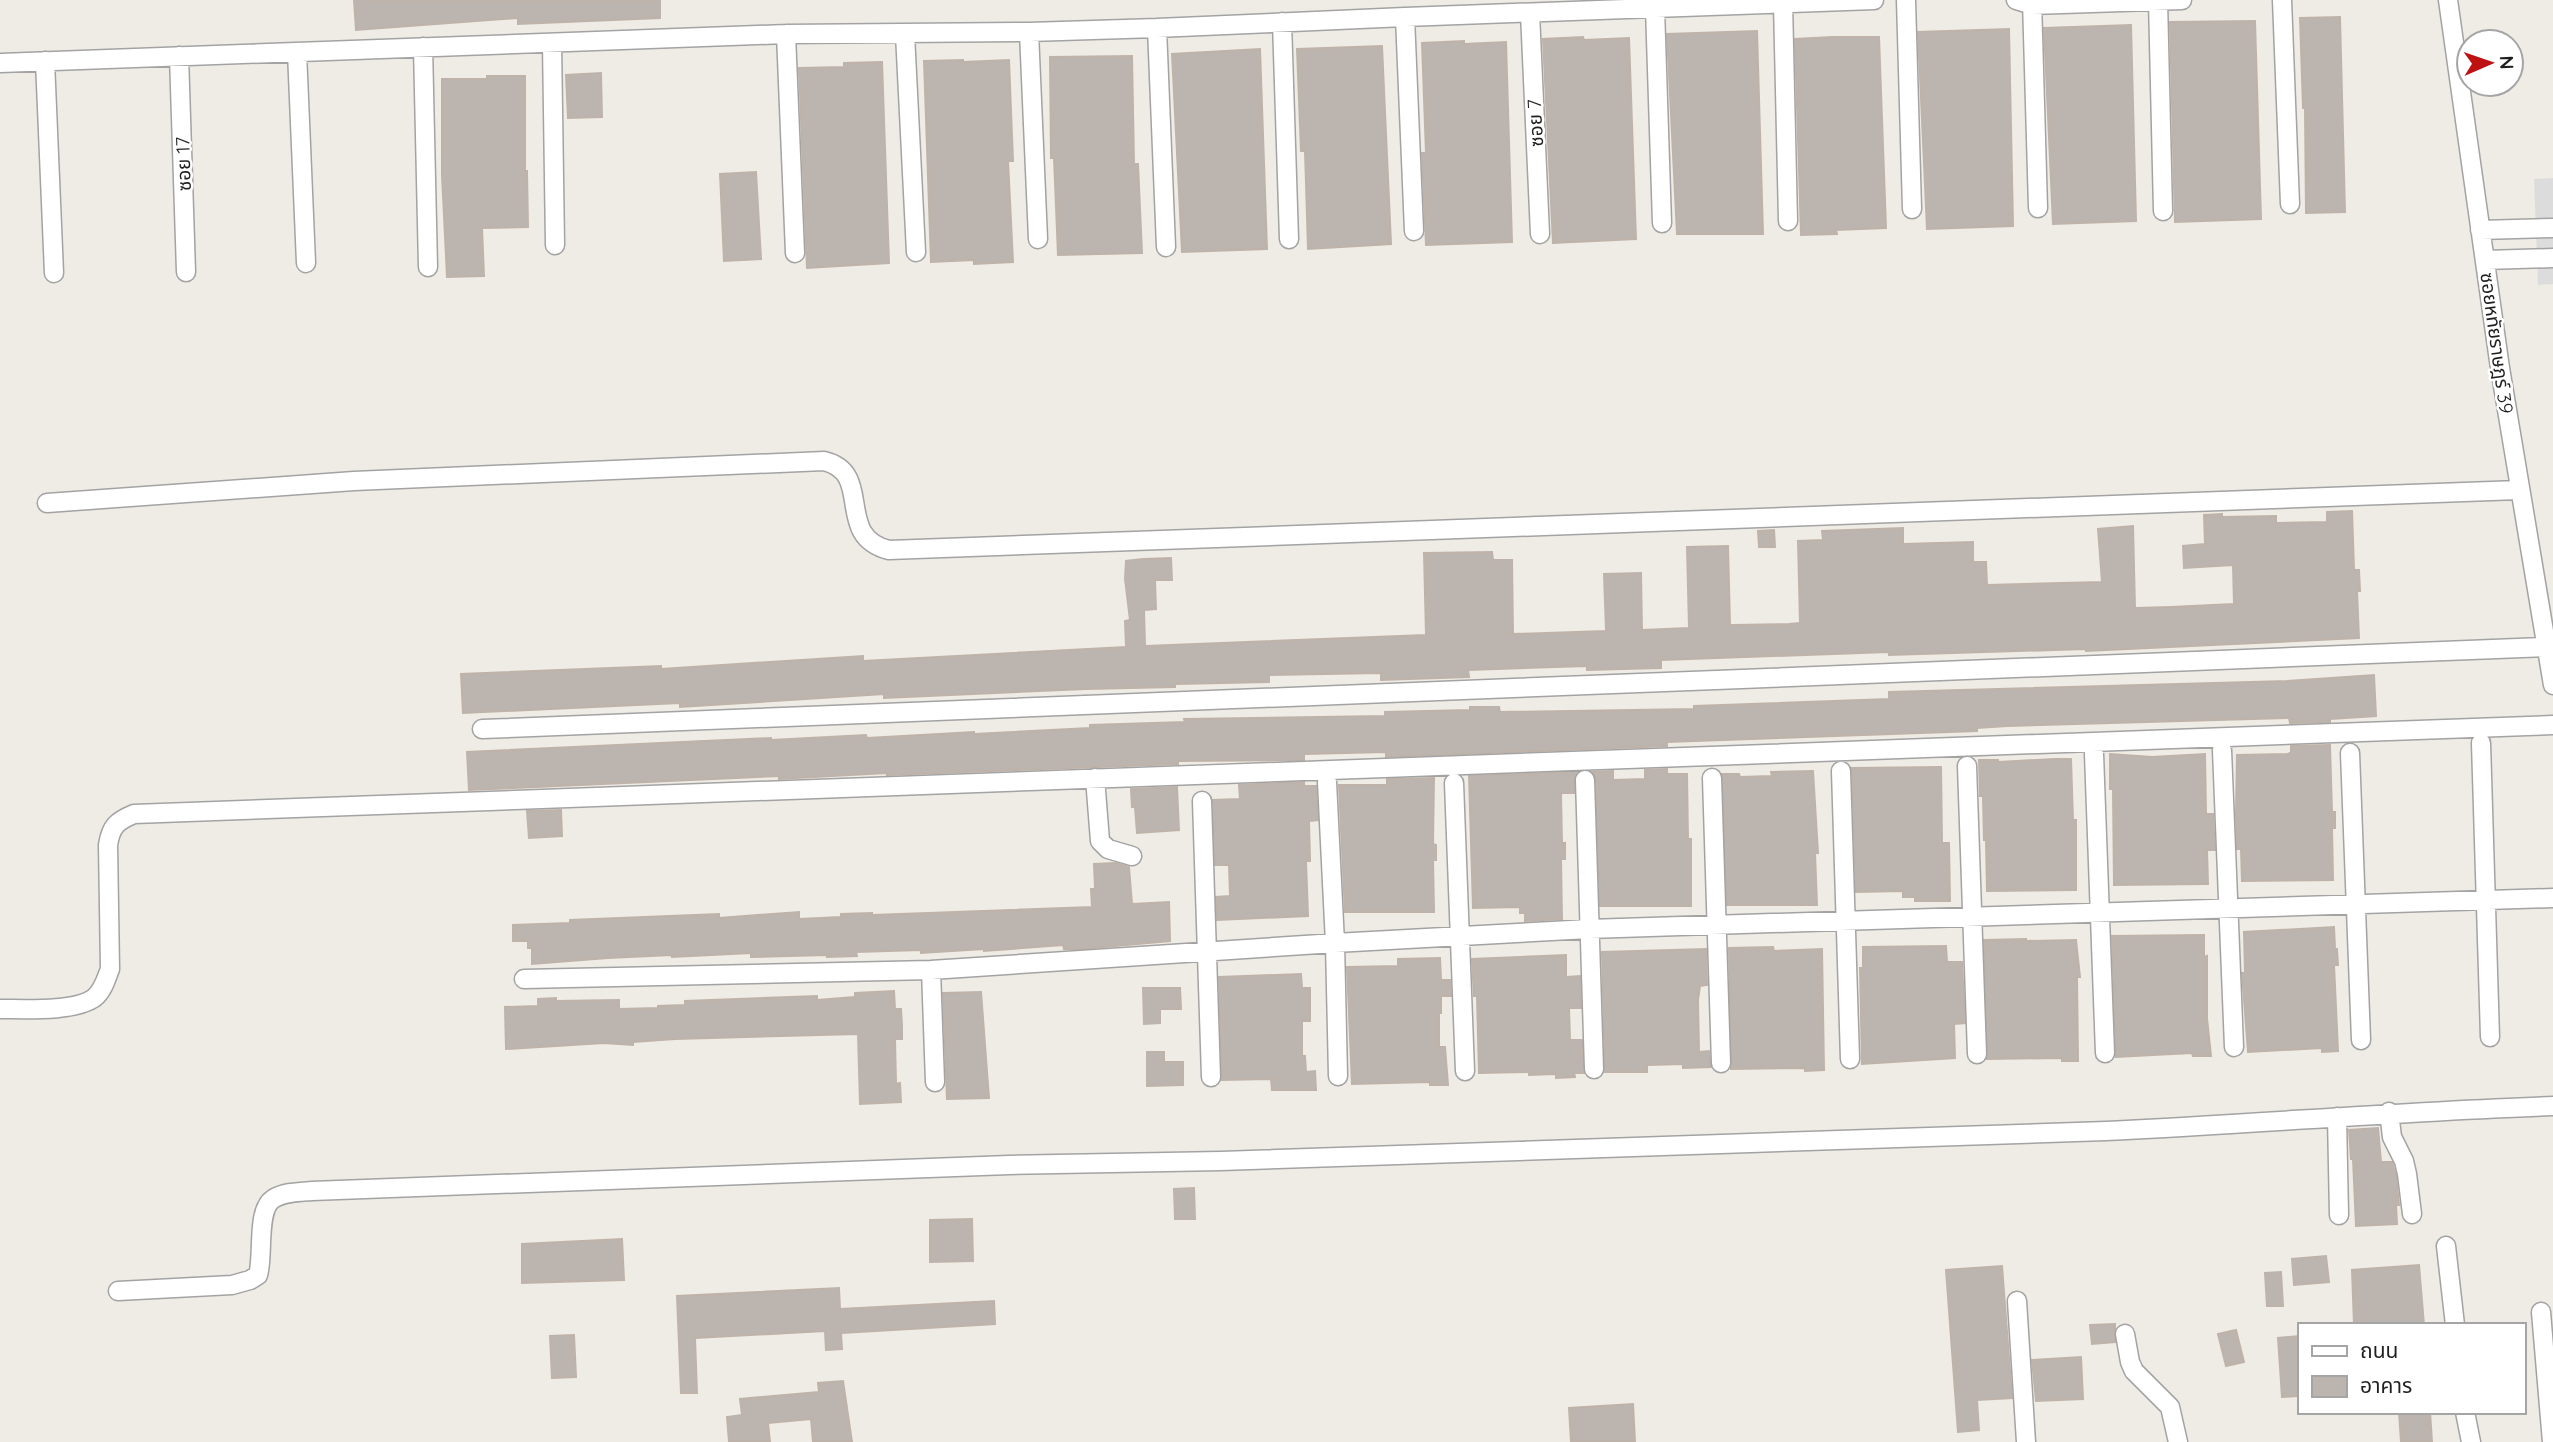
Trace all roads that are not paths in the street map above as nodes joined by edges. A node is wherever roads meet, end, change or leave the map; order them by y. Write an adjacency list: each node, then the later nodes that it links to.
1 (1874, 0): 8 (street)
2 (1906, 0): 25 (street)
3 (2158, 0): 4 (street); 7 (street); 26 (street)
4 (2182, 0)
5 (2282, 0): 23 (street)
6 (2448, 0): 30 (street, ซอยหทัยราษฎร์ 39)
7 (2027, 2): 24 (street)
8 (1783, 3): 9 (street); 27 (street)
9 (1655, 8): 10 (street); 28 (street)
10 (1530, 13): 11 (street); 32 (street, ซอย 7)
11 (1405, 17): 12 (street); 31 (street)
12 (1282, 22): 13 (street); 34 (street)
13 (1157, 28): 14 (street); 36 (street)
14 (1029, 32): 16 (street); 33 (street)
15 (786, 34): 16 (street); 17 (street); 38 (street)
16 (905, 34): 37 (street)
17 (552, 43): 18 (street); 35 (street)
18 (423, 47): 19 (street); 42 (street)
19 (297, 52): 20 (street); 41 (street)
20 (179, 56): 21 (street); 43 (street, ซอย 17)
21 (45, 61): 22 (street); 44 (street)
22 (0, 63)
23 (2290, 204)
24 (2038, 208)
25 (1912, 209)
26 (2163, 211)
27 (1788, 221)
28 (1662, 223)
29 (2553, 228): 30 (street)
30 (2480, 230): 40 (street, ซอยหทัยราษฎร์ 39)
31 (1414, 231)
32 (1540, 234)
33 (1038, 239)
34 (1289, 239)
35 (555, 245)
36 (1166, 247)
37 (916, 252)
38 (795, 253)
39 (2553, 258): 40 (street)
40 (2485, 260): 45 (street, ซอยหทัยราษฎร์ 39)
41 (306, 263)
42 (428, 267)
43 (186, 272)
44 (54, 273)
45 (2519, 490): 46 (street); 47 (street, ซอยหทัยราษฎร์ 39)
46 (47, 503)
47 (2545, 647): 48 (street, ซอยหทัยราษฎร์ 39); 50 (street)
48 (2553, 685)
49 (2553, 725): 57 (street)
50 (482, 729)
51 (2482, 743): 65 (street)
52 (2222, 750): 67 (street)
53 (2350, 753): 66 (street)
54 (2094, 754): 68 (street)
55 (1967, 766): 69 (street)
56 (1840, 771): 70 (street)
57 (1095, 778): 63 (street); 78 (street)
58 (1712, 778): 71 (street)
59 (1585, 780): 72 (street)
60 (1327, 782): 74 (street)
61 (1454, 783): 73 (street)
62 (1202, 801): 75 (street)
63 (1132, 856)
64 (2553, 898): 65 (street)
65 (2485, 900): 66 (street); 79 (street)
66 (2355, 904): 67 (street); 80 (street)
67 (2227, 907): 68 (street); 81 (street)
68 (2101, 911): 69 (street); 82 (street)
69 (1972, 917): 70 (street); 83 (street)
70 (1845, 922): 71 (street); 84 (street)
71 (1716, 925): 72 (street); 85 (street)
72 (1589, 929): 73 (street); 86 (street)
73 (1460, 935): 74 (street); 87 (street)
74 (1335, 943): 75 (street); 88 (street)
75 (1205, 951): 76 (street); 89 (street)
76 (931, 970): 77 (street); 90 (street)
77 (524, 979)
78 (0, 1009)
79 (2490, 1037)
80 (2361, 1040)
81 (2234, 1047)
82 (2105, 1052)
83 (1977, 1054)
84 (1850, 1059)
85 (1721, 1063)
86 (1594, 1069)
87 (1465, 1072)
88 (1338, 1076)
89 (1211, 1077)
90 (935, 1082)
91 (2553, 1106): 92 (street)
92 (2389, 1112): 93 (street); 94 (street)
93 (2337, 1117): 95 (street); 97 (street)
94 (2412, 1214)
95 (2339, 1215)
96 (2446, 1246): 100 (street)
97 (118, 1291)
98 (2017, 1301): 103 (street)
99 (2541, 1312): 106 (street)
100 (2455, 1323)
101 (2125, 1334): 104 (street)
102 (2465, 1414): 105 (street)
103 (2026, 1442)
104 (2178, 1442)
105 (2471, 1442)
106 (2552, 1442)

